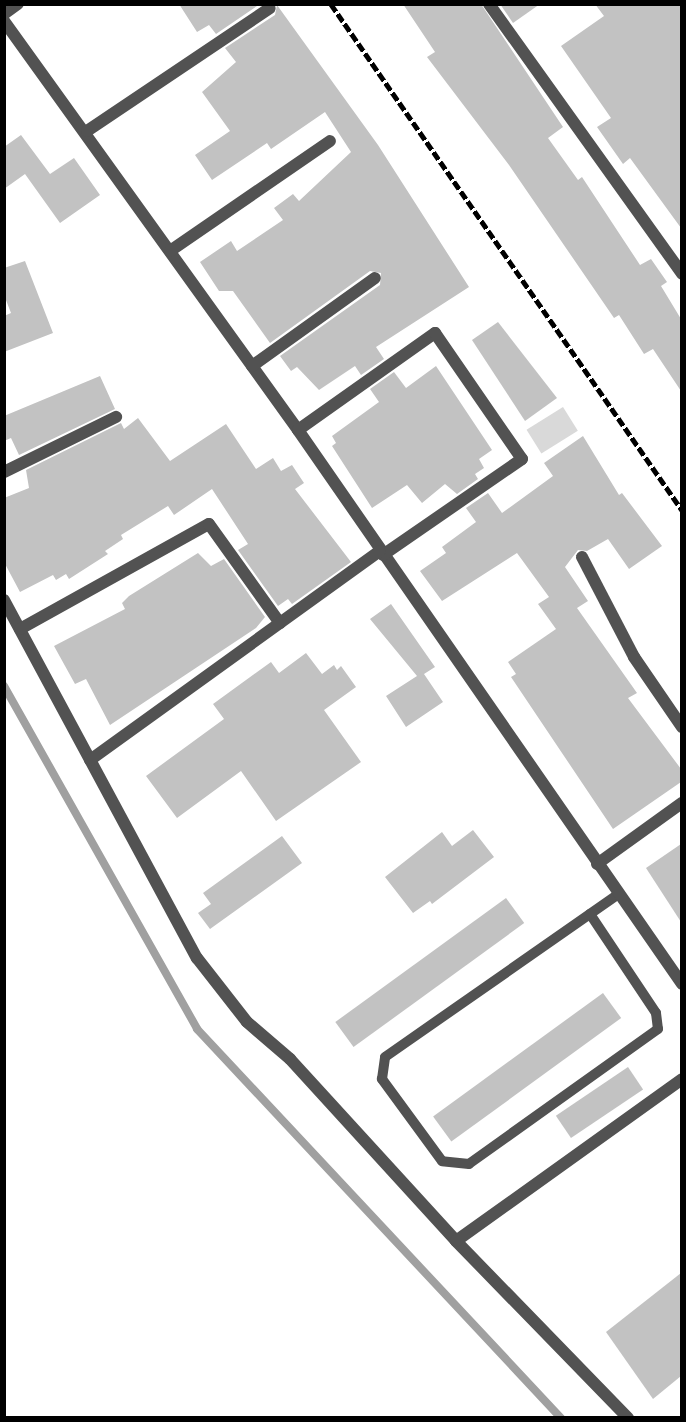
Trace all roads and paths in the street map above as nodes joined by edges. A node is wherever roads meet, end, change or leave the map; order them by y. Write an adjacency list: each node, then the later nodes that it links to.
1 (18, 4): 4 (street)
2 (489, 4): 9 (street)
3 (270, 8): 6 (street)
4 (4, 14)
5 (4, 21): 6 (street)
6 (87, 131): 8 (street)
7 (330, 141): 8 (street)
8 (170, 251): 11 (street)
9 (681, 274)
10 (375, 278): 11 (street)
11 (252, 366): 13 (street)
12 (116, 417): 14 (street)
13 (298, 430): 15 (street); 15 (street)
14 (4, 472)
15 (381, 553): 18 (street); 23 (street)
16 (582, 557): 20 (street)
17 (4, 600): 19 (street)
18 (280, 623): 19 (street); 21 (street)
19 (20, 629): 21 (street)
20 (681, 727)
21 (90, 760): 28 (street)
22 (681, 803): 23 (street)
23 (597, 864): 24 (street)
24 (619, 894): 25 (lane); 26 (street)
25 (590, 914): 25 (lane)
26 (681, 982)
27 (681, 1079): 28 (street)
28 (456, 1241): 29 (street)
29 (628, 1418)

